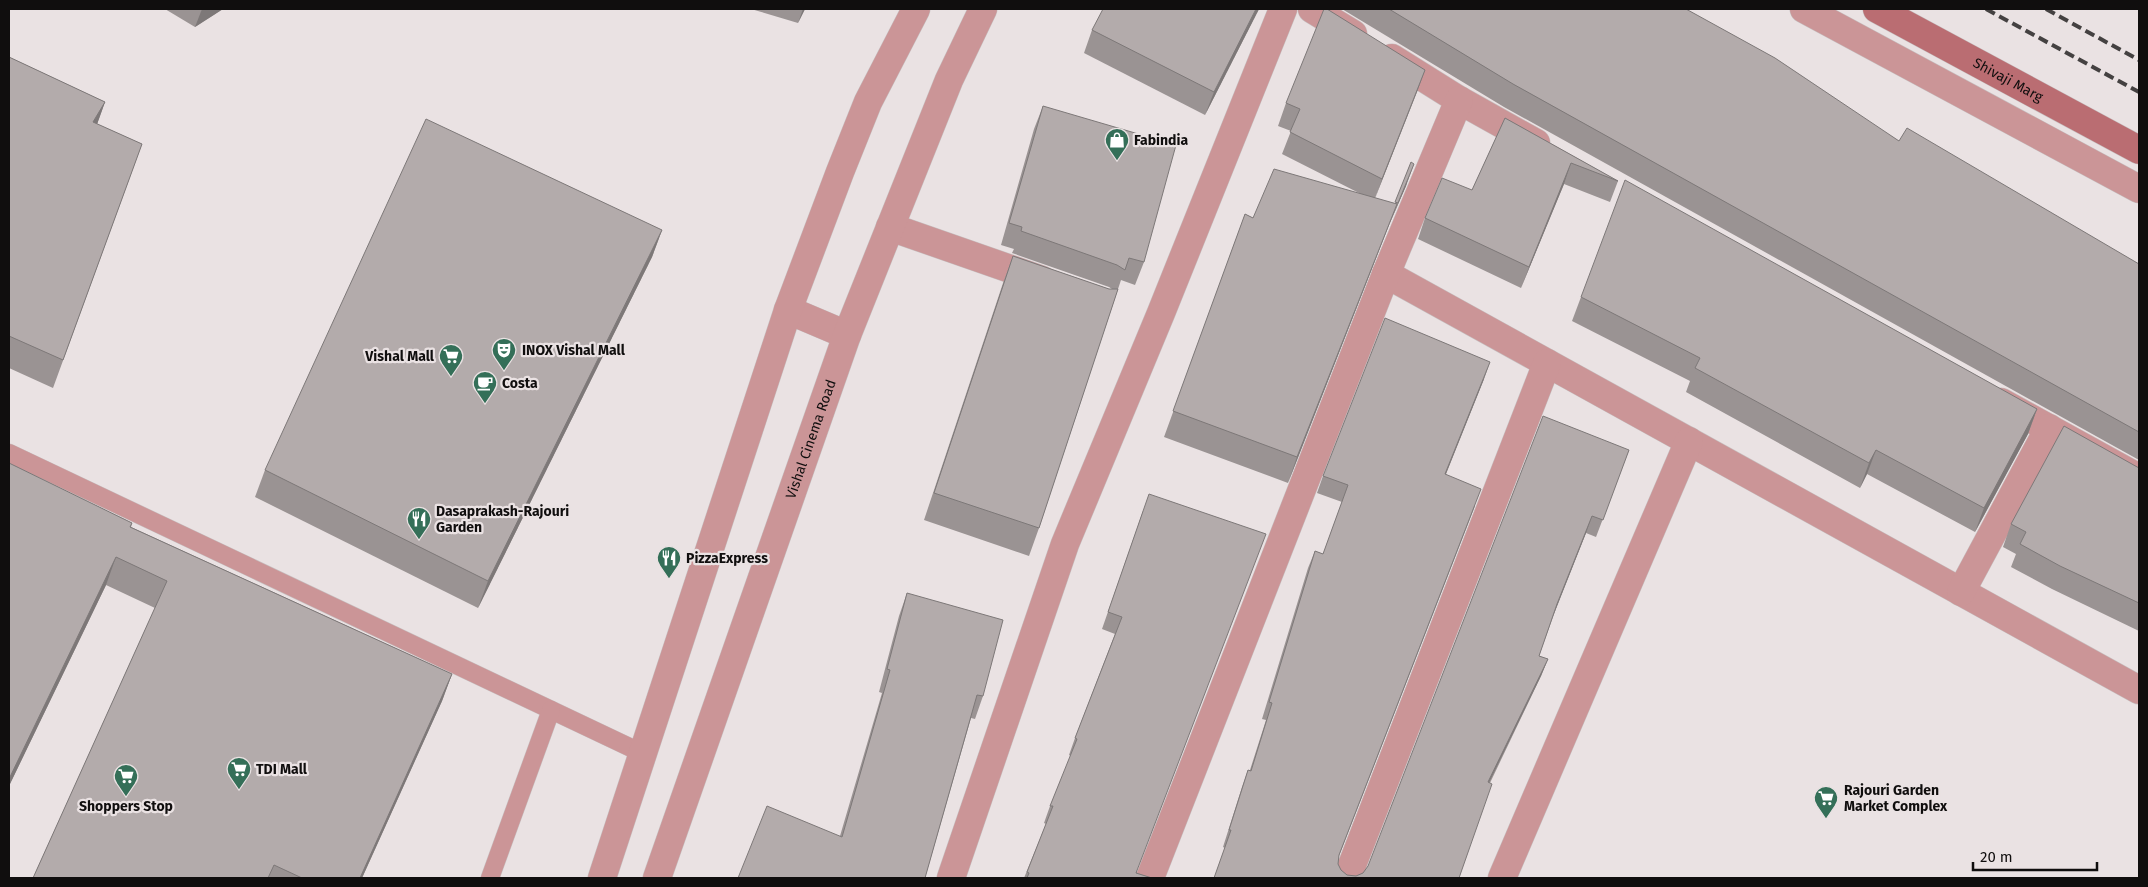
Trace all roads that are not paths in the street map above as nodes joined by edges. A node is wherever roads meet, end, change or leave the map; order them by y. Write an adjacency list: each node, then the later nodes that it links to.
1 (916, 9): 14 (street)
2 (983, 9): 11 (street, Vishal Cinema Road)
3 (1283, 9): 29 (street)
4 (1312, 9): 7 (street)
5 (1804, 9): 10 (street)
6 (1878, 9): 8 (main road, Shivaji Marg)
7 (1459, 100): 9 (street); 12 (street)
8 (2139, 150)
9 (1554, 153)
10 (2139, 189)
11 (890, 227): 13 (street); 15 (street, Vishal Cinema Road)
12 (1386, 274): 16 (street); 30 (street)
13 (1068, 290)
14 (788, 310): 15 (street); 25 (street)
15 (847, 335): 28 (street, Vishal Cinema Road)
16 (1547, 363): 19 (street); 31 (street)
17 (1980, 390): 18 (street)
18 (2049, 428): 21 (street); 22 (street)
19 (1689, 441): 22 (street); 32 (street)
20 (9, 453): 24 (lane)
21 (2139, 478)
22 (1961, 592): 23 (street)
23 (2139, 690)
24 (551, 710): 25 (lane); 26 (lane)
25 (644, 754): 27 (street)
26 (490, 878)
27 (602, 878)
28 (657, 878)
29 (950, 878)
30 (1150, 878)
31 (1347, 878)
32 (1502, 878)

